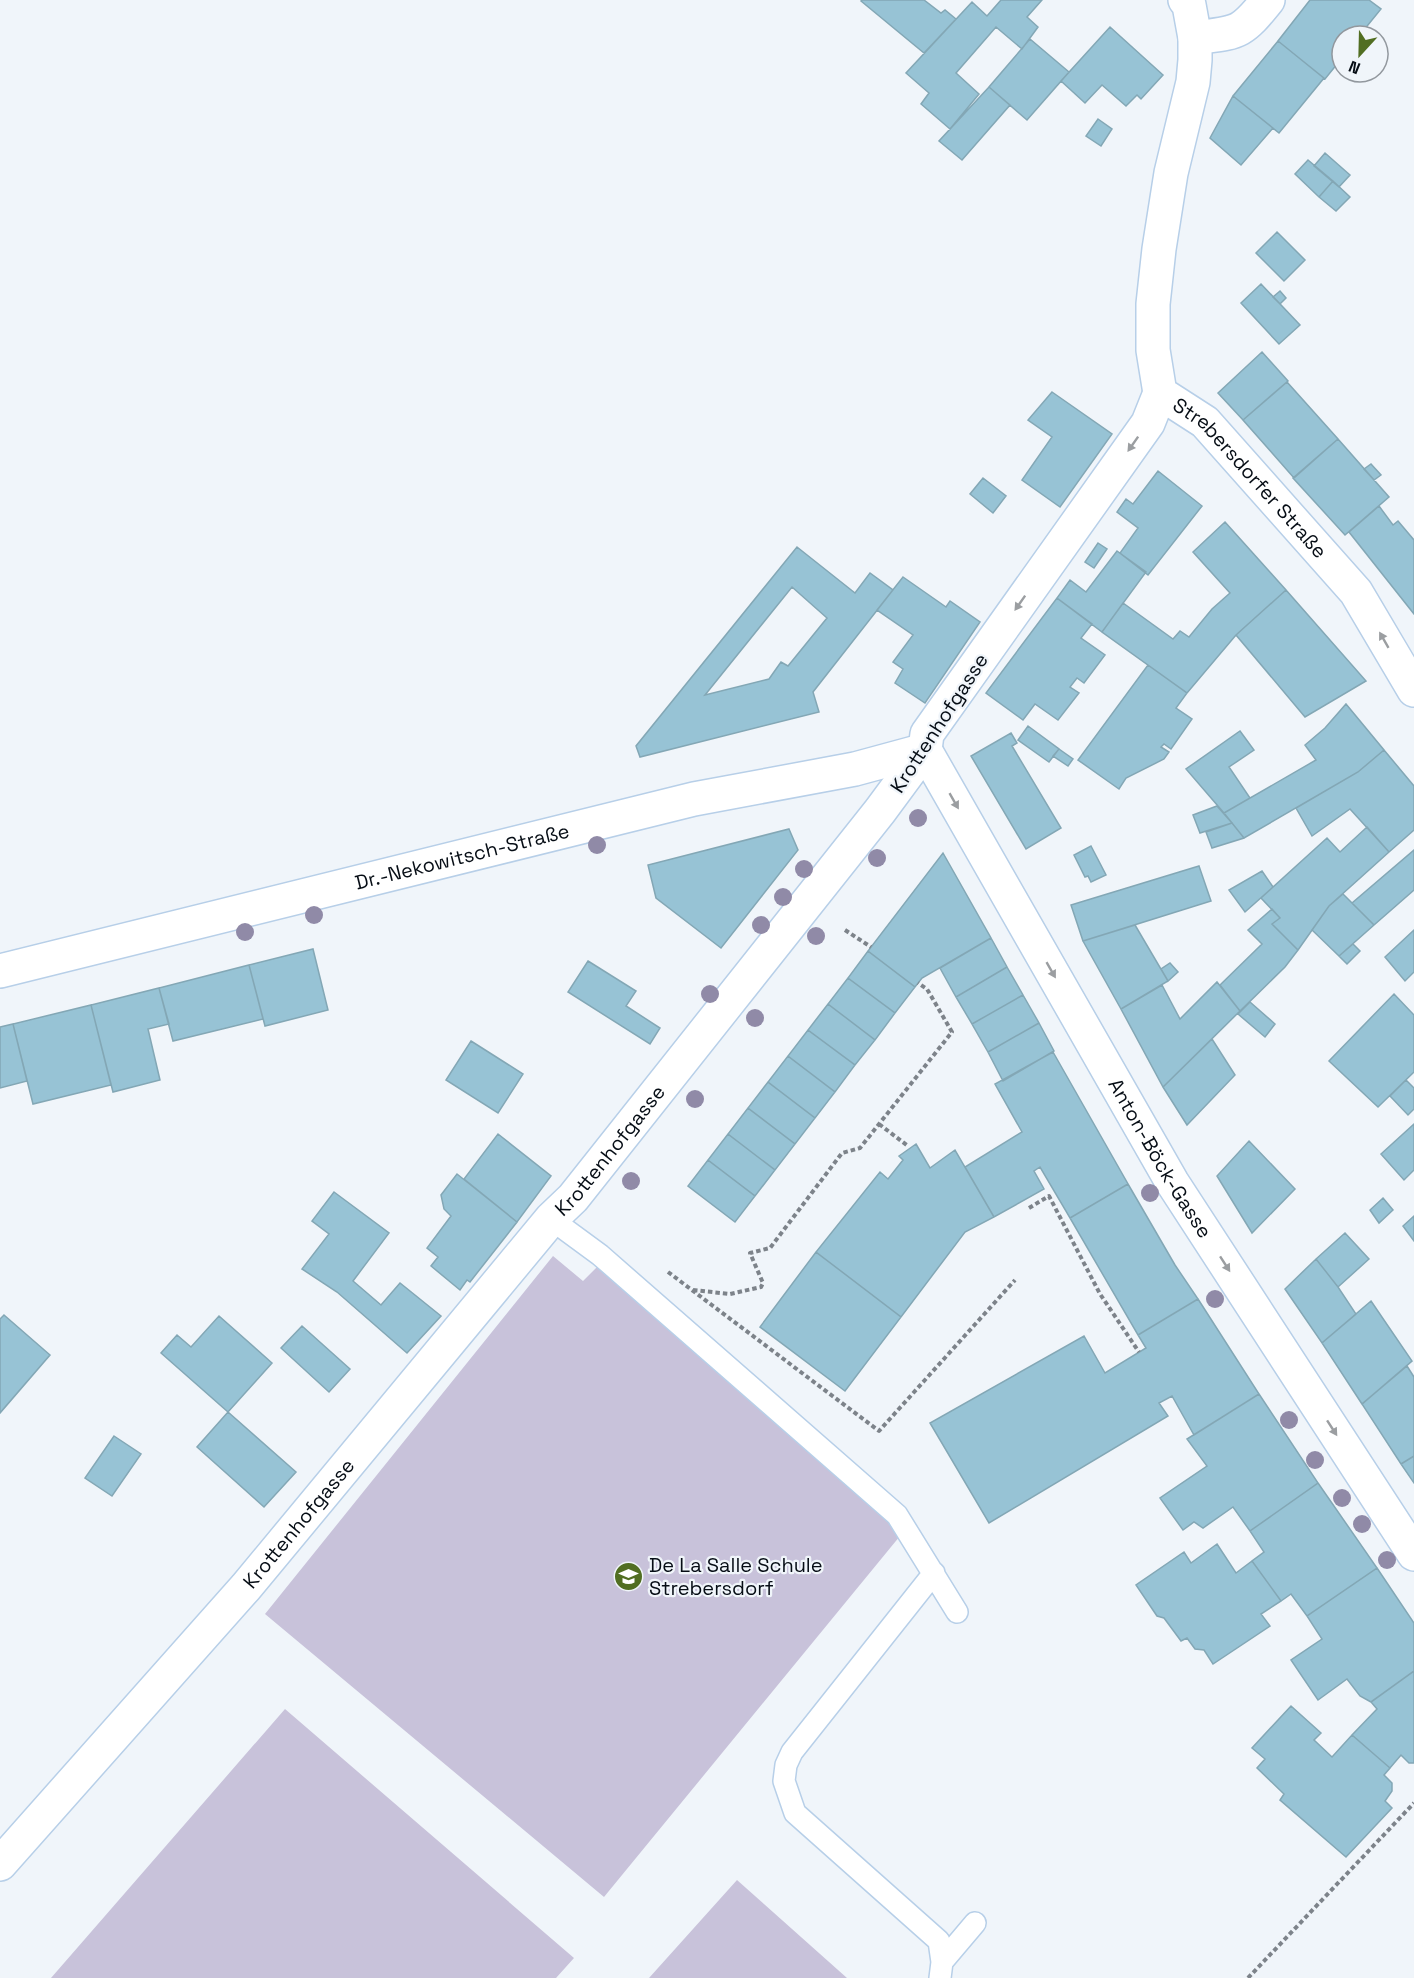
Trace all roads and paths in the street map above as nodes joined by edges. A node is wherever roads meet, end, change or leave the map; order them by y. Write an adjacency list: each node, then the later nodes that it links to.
1 (1185, 0): 3 (main road, Strebersdorfer Straße)
2 (1268, 0): 3 (main road)
3 (1195, 38): 4 (main road, Strebersdorfer Straße)
4 (1160, 393): 5 (main road, Strebersdorfer Straße, one-way to 4); 6 (main road, Krottenhofgasse, one-way to 6)
5 (1414, 690)
6 (925, 750): 9 (main road, Dr.-Nekowitsch-Straße); 14 (main road, Krottenhofgasse); 19 (main road, Anton-Böck-Gasse, one-way to 19)
7 (845, 930): 8 (path)
8 (871, 947)
9 (0, 971)
10 (918, 983): 11 (path)
11 (879, 1124): 12 (path); 17 (path)
12 (908, 1146)
13 (1029, 1208): 18 (path)
14 (551, 1219): 20 (lane); 23 (main road, Krottenhofgasse)
15 (665, 1270): 17 (path)
16 (1015, 1280): 17 (path)
17 (691, 1290)
18 (1139, 1352)
19 (1414, 1554)
20 (934, 1573): 21 (lane); 25 (lane)
21 (957, 1612)
22 (1414, 1803): 26 (path)
23 (0, 1864)
24 (975, 1923): 25 (lane)
25 (941, 1970)
26 (1248, 1978)

